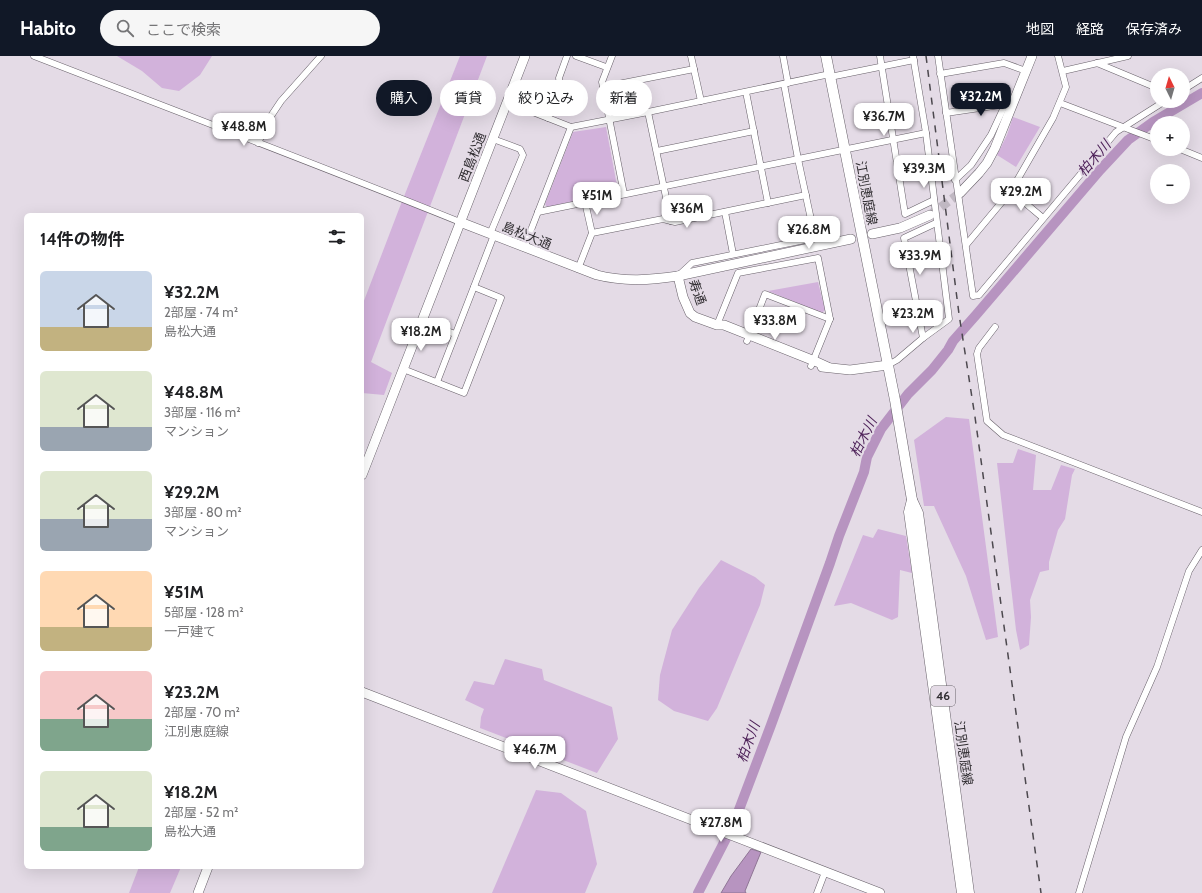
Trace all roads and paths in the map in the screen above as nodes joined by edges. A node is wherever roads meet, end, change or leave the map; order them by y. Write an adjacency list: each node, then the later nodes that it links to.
1 (34, 56): 53 (street)
2 (321, 56): 53 (street)
3 (526, 56): 26 (street, 西島松通)
4 (567, 56): 44 (street)
5 (576, 56): 18 (street)
6 (612, 56): 18 (street)
7 (691, 56): 20 (street)
8 (783, 56): 29 (street)
9 (826, 56): 24 (main road, 江別恵庭線 / 46)
10 (880, 56): 19 (street)
11 (938, 56): 23 (street)
12 (1032, 56): 21 (street)
13 (1058, 56): 22 (street)
14 (1128, 56): 16 (street)
15 (914, 58): 19 (street); 49 (street)
16 (1104, 59): 17 (street)
17 (1098, 63): 22 (street); 30 (street)
18 (606, 67): 27 (street)
19 (882, 67): 24 (street); 52 (street)
20 (694, 69): 28 (street); 33 (street)
21 (1026, 71): 23 (street); 35 (street)
22 (1063, 71): 34 (street)
23 (940, 74): 39 (street)
24 (830, 76): 29 (street); 54 (main road, 江別恵庭線 / 46)
25 (1202, 78): 31 (street)
26 (516, 80)
27 (603, 80)
28 (638, 80)
29 (786, 84): 32 (street); 58 (street)
30 (1150, 85)
31 (1190, 86)
32 (746, 92): 33 (street); 48 (street)
33 (701, 101): 38 (street)
34 (1060, 103): 47 (street); 62 (street)
35 (1009, 104): 39 (street); 60 (street); 63 (street)
36 (1154, 108): 47 (street)
37 (504, 110): 51 (street, 西島松通)
38 (652, 111)
39 (946, 113): 60 (street)
40 (543, 116): 44 (street)
41 (608, 116): 45 (street)
42 (628, 116): 45 (street)
43 (649, 116): 55 (street)
44 (548, 118): 46 (street)
45 (609, 120): 46 (street); 64 (street)
46 (571, 126): 69 (street)
47 (1124, 127): 50 (street); 72 (street)
48 (754, 130): 55 (street); 59 (street)
49 (926, 133): 52 (street); 66 (street)
50 (1150, 137)
51 (493, 139): 74 (street, 西島松通); 78 (street)
52 (894, 140): 54 (street); 66 (street)
53 (258, 143): 74 (street)
54 (845, 150): 58 (street); 94 (main road, 江別恵庭線 / 46)
55 (657, 151): 61 (street)
56 (1190, 153): 57 (street)
57 (1202, 158)
58 (798, 159): 59 (street); 65 (street)
59 (761, 167): 61 (street); 68 (street)
60 (955, 180): 80 (street)
61 (664, 186): 64 (street); 73 (street)
62 (1011, 192): 72 (street); 80 (street)
63 (960, 193)
64 (624, 194): 67 (street)
65 (806, 195): 68 (street); 82 (street)
66 (934, 200): 75 (street)
67 (585, 202): 69 (street); 76 (street)
68 (768, 203): 70 (street)
69 (538, 212): 81 (street)
70 (725, 212): 73 (street); 82 (street)
71 (930, 215): 77 (street)
72 (1043, 218): 80 (street)
73 (671, 221): 76 (street)
74 (460, 222): 78 (street, 島松大通); 87 (street)
75 (936, 223): 92 (street); 92 (street)
76 (592, 233): 83 (street)
77 (872, 234)
78 (492, 235): 81 (street, 島松大通); 85 (street)
79 (851, 239): 84 (street, 島松大通)
80 (966, 245)
81 (524, 248): 83 (street, 島松大通)
82 (733, 254): 84 (street)
83 (578, 269): 84 (street, 島松大通)
84 (678, 276): 88 (street, 寿通)
85 (474, 288): 90 (street); 96 (street)
86 (830, 319): 88 (street); 91 (street); 93 (street)
87 (421, 321): 90 (street); 95 (street)
88 (717, 325): 91 (street, 寿通)
89 (995, 327): 99 (street)
90 (455, 334): 96 (street)
91 (748, 338): 93 (street, 寿通)
92 (923, 338): 94 (street)
93 (812, 363): 94 (street, 寿通)
94 (888, 364): 98 (main road, 江別恵庭線 / 46)
95 (403, 369): 96 (street); 97 (street)
96 (437, 382)
97 (364, 470)
98 (912, 500): 107 (main road, 江別恵庭線 / 46); 108 (main road, 江別恵庭線 / 46)
99 (1202, 512)
100 (1202, 550): 109 (street)
101 (364, 693): 103 (street)
102 (207, 869): 104 (street)
103 (826, 872): 105 (street); 106 (street)
104 (198, 893)
105 (817, 893)
106 (880, 893)
107 (962, 893)
108 (969, 893)
109 (1080, 893)

